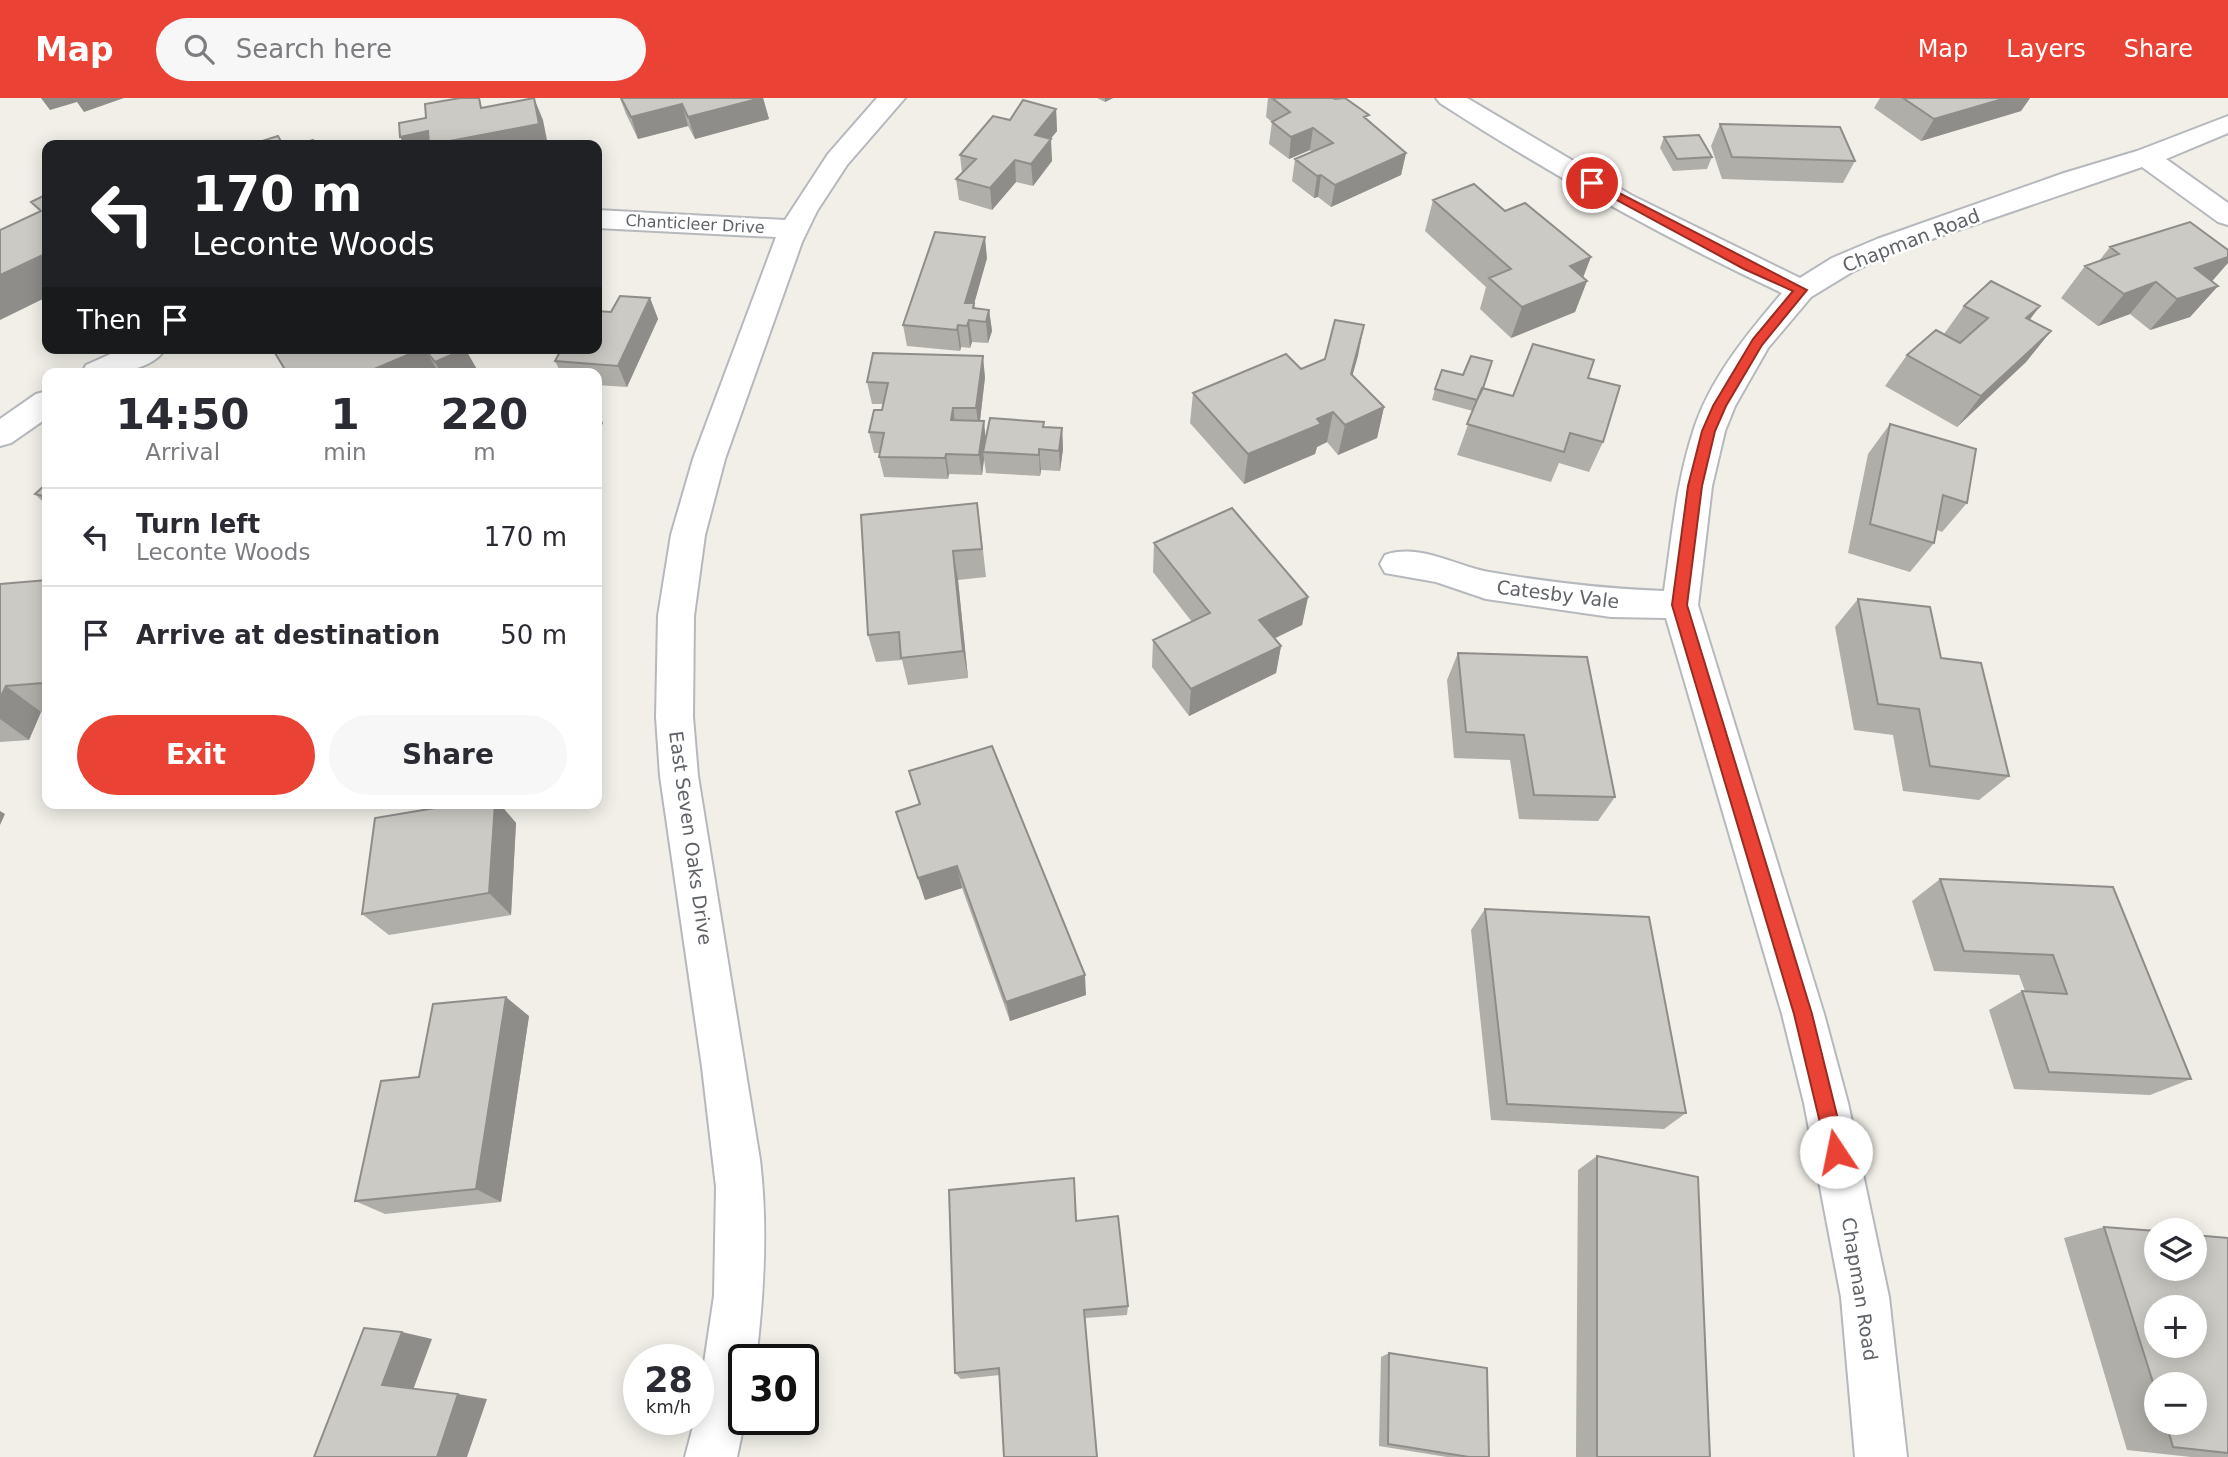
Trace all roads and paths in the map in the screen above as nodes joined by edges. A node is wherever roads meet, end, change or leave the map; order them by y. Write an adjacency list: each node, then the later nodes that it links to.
1 (892, 98): 7 (street, East Seven Oaks Drive)
2 (1449, 98): 8 (street)
3 (2228, 124): 4 (street, Chapman Road)
4 (2146, 157): 5 (street); 8 (street, Chapman Road)
5 (2228, 216)
6 (602, 219): 7 (street, Chanticleer Drive)
7 (794, 229): 15 (street, East Seven Oaks Drive)
8 (1801, 290): 14 (street, Chapman Road)
9 (138, 354): 10 (street)
10 (108, 368)
11 (42, 406): 12 (street)
12 (0, 435)
13 (1397, 564): 14 (street, Catesby Vale)
14 (1680, 605): 16 (street, Chapman Road)
15 (711, 1457)
16 (1881, 1457)

